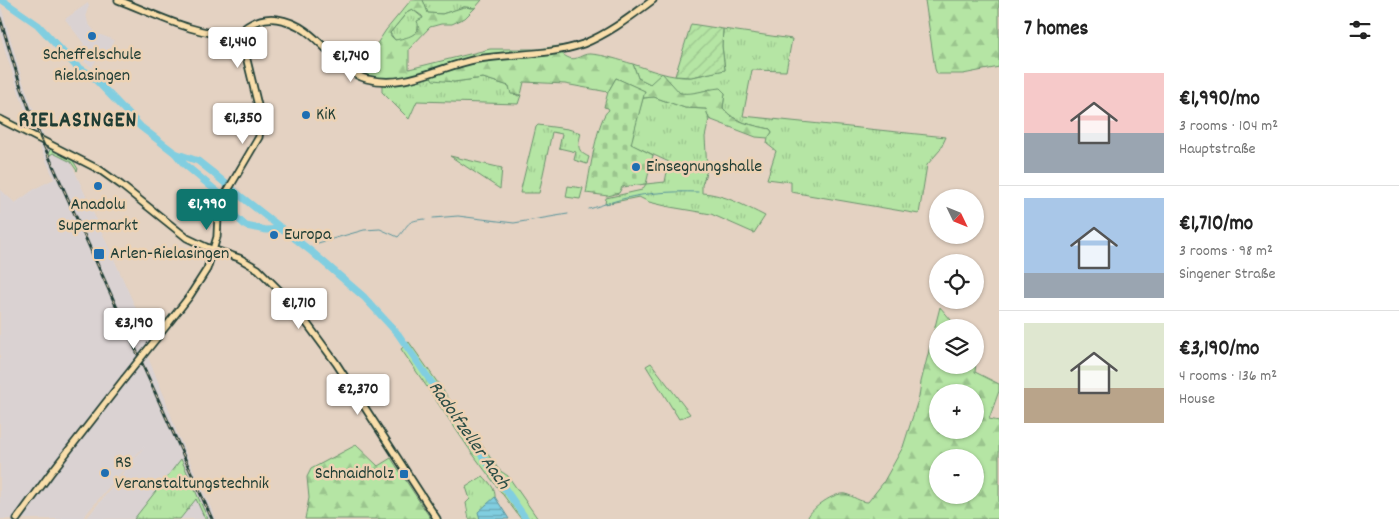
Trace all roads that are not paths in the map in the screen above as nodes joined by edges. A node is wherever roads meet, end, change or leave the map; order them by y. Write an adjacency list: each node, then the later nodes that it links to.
1 (118, 0): 4 (main road)
2 (653, 0): 3 (main road)
3 (245, 32): 4 (main road); 4 (main road)
4 (240, 40): 6 (main road)
5 (0, 120): 6 (main road)
6 (214, 249): 7 (main road, bridge); 8 (main road)
7 (17, 519)
8 (436, 519)

